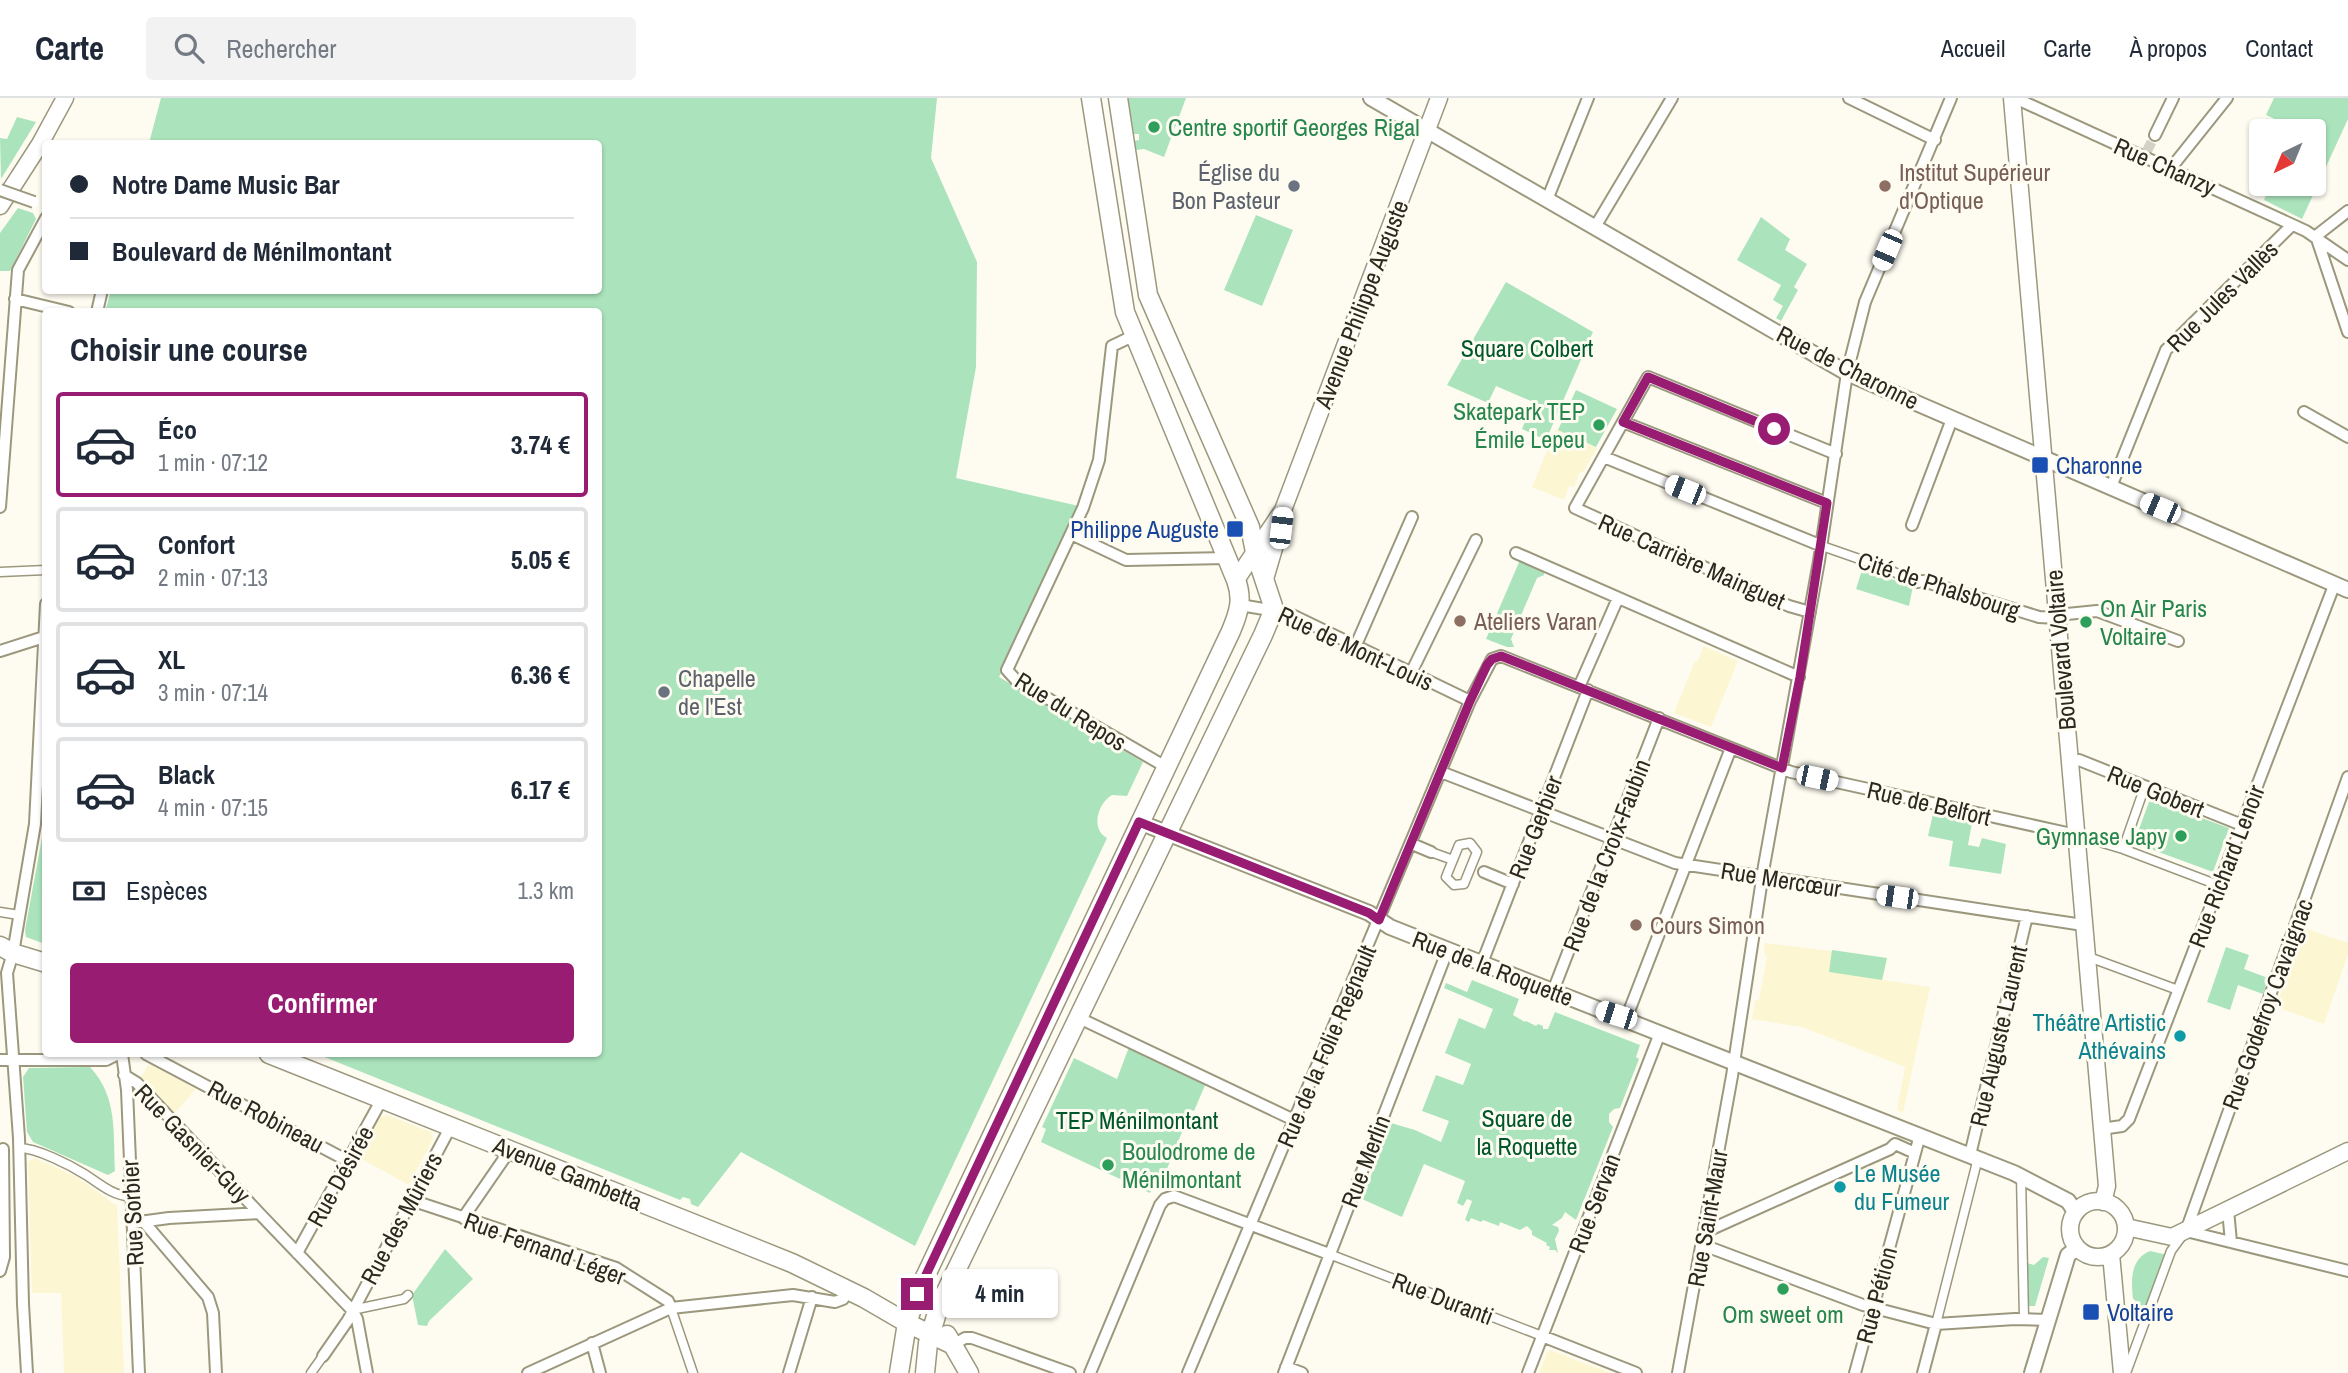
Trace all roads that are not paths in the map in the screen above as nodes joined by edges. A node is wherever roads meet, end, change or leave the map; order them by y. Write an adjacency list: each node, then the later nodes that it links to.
1 (65, 98): 16 (main road)
2 (1091, 98): 31 (main road)
3 (1118, 98): 29 (main road)
4 (1371, 98): 13 (street, Rue de Charonne)
5 (1439, 98): 13 (main road, Avenue Philippe Auguste)
6 (1588, 98): 20 (street)
7 (1672, 98): 26 (street)
8 (1849, 98): 17 (street)
9 (1951, 98): 17 (street, Rue Saint-Maur)
10 (2013, 98): 18 (street, Rue Chanzy); 42 (main road, Boulevard Voltaire)
11 (2173, 98): 14 (street)
12 (2227, 98): 18 (street)
13 (1427, 130): 20 (street, Rue de Charonne); 46 (main road, Avenue Philippe Auguste)
14 (2155, 135)
15 (42, 140): 22 (main road)
16 (42, 140)
17 (1935, 140): 35 (street, Rue Saint-Maur)
18 (2171, 168): 25 (street, Rue Chanzy)
19 (0, 190): 21 (street, bridge)
20 (1547, 200): 26 (street, Rue de Charonne)
21 (42, 205)
22 (0, 206)
23 (2348, 211): 27 (street)
24 (42, 225): 30 (street)
25 (2292, 225): 27 (street, Rue Chanzy); 43 (street, Rue Jules Vallès)
26 (1595, 227): 35 (street, Rue de Charonne)
27 (2316, 236): 28 (street, Rue Chanzy); 33 (street)
28 (2348, 260)
29 (1148, 295): 31 (main road); 52 (main road)
30 (15, 299): 32 (street); 45 (street)
31 (1122, 300): 34 (main road)
32 (52, 308)
33 (2348, 332)
34 (1135, 335): 49 (street, Rue du Repos); 54 (main road)
35 (1847, 373): 37 (street, Rue de Charonne); 40 (street, Rue Saint-Maur)
36 (2304, 412): 39 (street)
37 (1952, 419): 42 (street, Rue de Charonne); 48 (street)
38 (1623, 422): 40 (street); 41 (street); 44 (street)
39 (2348, 437)
40 (1836, 454): 44 (street, Rue Saint-Maur)
41 (1604, 457): 51 (street); 64 (street, Rue Carrière Mainguet)
42 (2043, 458): 43 (street, Rue de Charonne); 65 (main road, Boulevard Voltaire)
43 (2111, 487): 60 (street, Rue de Charonne)
44 (1827, 503): 51 (street, Rue Saint-Maur)
45 (0, 507)
46 (1283, 510): 52 (main road, Avenue Philippe Auguste); 57 (main road, Avenue Philippe Auguste)
47 (1412, 517): 68 (street)
48 (1912, 525)
49 (1071, 534): 54 (street); 78 (street, Rue du Repos)
50 (1476, 540): 70 (street)
51 (1822, 546): 58 (street, Cité de Phalsbourg); 64 (street, Rue Saint-Maur)
52 (1255, 552): 57 (main road); 59 (main road, Avenue Philippe Auguste)
53 (1516, 553): 61 (street)
54 (1227, 558): 59 (main road)
55 (42, 570): 56 (street)
56 (0, 572)
57 (1265, 579): 63 (main road)
58 (1908, 579): 65 (street, Cité de Phalsbourg)
59 (1236, 580): 62 (main road)
60 (2341, 587): 85 (street, Rue Richard Lenoir)
61 (1618, 598): 71 (street); 73 (street, Rue Gerbier)
62 (1240, 605): 63 (street, Rue de Mont-Louis); 78 (main road)
63 (1274, 609): 68 (street, Rue de Mont-Louis); 86 (main road)
64 (1810, 612): 71 (street, Rue Saint-Maur)
65 (2057, 617): 67 (street, Cité de Phalsbourg); 77 (main road, Boulevard Voltaire)
66 (42, 638): 69 (street)
67 (2178, 640)
68 (1356, 645): 70 (street, Rue de Mont-Louis)
69 (0, 651)
70 (1411, 673): 74 (street, Rue de Mont-Louis)
71 (1800, 677): 79 (street, Rue Saint-Maur)
72 (42, 679): 100 (street)
73 (1583, 689): 74 (street, Rue de la Folie Regnault); 75 (street, Rue de la Folie Regnault); 83 (street, Rue Gerbier)
74 (1470, 701): 80 (street, Rue de la Folie Regnault)
75 (1658, 719): 76 (street, Rue de la Folie Regnault); 88 (street, Rue de la Croix-Faubin)
76 (1731, 748): 79 (street, Rue de la Folie Regnault); 93 (street)
77 (2070, 761): 82 (street, Rue Gobert); 87 (main road, Boulevard Voltaire)
78 (1166, 767): 84 (main road)
79 (1782, 768): 87 (street, Rue de Belfort); 96 (street, Rue Saint-Maur)
80 (1441, 772): 83 (street, Rue Mercœur); 89 (street, Rue de la Folie Regnault)
81 (2348, 777): 148 (street, Rue Godefroy Cavaignac)
82 (2145, 786): 85 (street, Rue Gobert); 90 (street)
83 (1541, 811): 88 (street, Rue Mercœur); 97 (street, Rue Gerbier)
84 (1139, 822): 86 (street, Rue de la Roquette); 111 (main road)
85 (2242, 825): 98 (street, Rue Richard Lenoir)
86 (1166, 834): 102 (street, Rue de la Roquette); 112 (main road)
87 (2076, 835): 90 (street); 103 (main road, Boulevard Voltaire)
88 (1613, 839): 93 (street, Rue Mercœur); 110 (street, Rue de la Croix-Faubin)
89 (1412, 844): 91 (street); 102 (street, Rue de la Folie Regnault)
90 (2123, 849): 98 (street)
91 (1431, 852): 92 (street)
92 (1453, 860): 94 (street); 94 (street)
93 (1687, 866): 96 (street, Rue Mercœur); 113 (street)
94 (1471, 867): 95 (street)
95 (1484, 872): 97 (street)
96 (1763, 877): 101 (street, Rue Mercœur); 121 (street, Rue Saint-Maur)
97 (1513, 884): 108 (street, Rue Gerbier)
98 (2218, 885): 109 (street, Rue Richard Lenoir)
99 (0, 912): 100 (street)
100 (19, 915): 104 (street)
101 (2027, 916): 103 (street, Rue Mercœur); 135 (street, Rue Auguste Laurent)
102 (1379, 920): 105 (street, Rue de la Roquette); 124 (street, Rue de la Folie Regnault)
103 (2083, 925): 106 (main road, Boulevard Voltaire)
104 (6, 949): 107 (main road); 120 (street)
105 (1448, 949): 108 (street, Rue de la Roquette); 154 (street, Rue Merlin)
106 (2086, 956): 109 (street); 127 (main road, Boulevard Voltaire)
107 (42, 962)
108 (1482, 963): 110 (street, Rue de la Roquette)
109 (2178, 990): 127 (street, Rue Richard Lenoir)
110 (1553, 991): 113 (street, Rue de la Roquette)
111 (1054, 1005): 112 (main road); 161 (main road)
112 (1079, 1018): 124 (street); 165 (main road)
113 (1626, 1019): 114 (street, Rue de la Roquette)
114 (1660, 1033): 121 (street, Rue de la Roquette); 171 (street, Rue Servan)
115 (113, 1057): 120 (street)
116 (121, 1057): 122 (street, Rue Sorbier)
117 (152, 1057): 136 (street, Rue Robineau)
118 (277, 1057): 123 (main road, Avenue Gambetta)
119 (0, 1060): 120 (street)
120 (14, 1060): 130 (street)
121 (1734, 1062): 126 (street, Rue de la Roquette); 149 (street, Rue Saint-Maur)
122 (124, 1075): 138 (street, Rue Sorbier); 142 (street, Rue Gasnier-Guy)
123 (382, 1099): 125 (main road, Avenue Gambetta); 136 (street, Rue Désirée)
124 (1294, 1120): 146 (street, Rue de la Folie Regnault)
125 (451, 1126): 132 (main road, Avenue Gambetta); 139 (street, Rue des Mûriers)
126 (1900, 1127): 128 (street, Rue de la Roquette); 129 (street)
127 (2101, 1129): 140 (main road, Boulevard Voltaire)
128 (1920, 1135): 134 (street, Rue Pétion); 135 (street, Rue de la Roquette)
129 (1895, 1144): 134 (street); 149 (street)
130 (19, 1148): 131 (street); 138 (street); 176 (street)
131 (2, 1149): 156 (street)
132 (510, 1150): 144 (street); 158 (main road, Avenue Gambetta)
133 (2348, 1151): 141 (main road)
134 (1915, 1153): 162 (street, Rue Pétion)
135 (1974, 1157): 137 (street, Rue de la Roquette); 169 (street)
136 (348, 1161): 153 (street, Rue Désirée)
137 (2021, 1176): 143 (street, Rue de la Roquette); 166 (street)
138 (131, 1197): 145 (street, Rue Sorbier)
139 (411, 1200): 144 (street, Rue Fernand Léger); 164 (street, Rue des Mûriers)
140 (2103, 1202): 143 (main road); 147 (main road)
141 (2228, 1210): 148 (main road); 150 (street)
142 (259, 1213): 145 (street); 153 (street, Rue Gasnier-Guy)
143 (2076, 1213): 152 (main road)
144 (463, 1218): 163 (street, Rue Fernand Léger)
145 (138, 1223): 177 (street, Rue Sorbier); 178 (street)
146 (1251, 1224): 154 (street, Rue Duranti); 189 (street, Rue Duranti); 190 (street, Rue de la Folie Regnault)
147 (2126, 1227): 148 (main road); 155 (main road)
148 (2186, 1231): 150 (street); 198 (street)
149 (1705, 1232): 151 (street, Rue Saint-Maur)
150 (2231, 1242): 157 (street)
151 (1703, 1245): 162 (street); 194 (street, Rue Saint-Maur)
152 (2077, 1248): 155 (main road); 167 (street)
153 (297, 1253): 164 (street, Rue Gasnier-Guy)
154 (1329, 1254): 171 (street, Rue Duranti); 175 (street, Rue Merlin)
155 (2111, 1254): 198 (main road)
156 (0, 1271)
157 (2348, 1271)
158 (856, 1294): 160 (street); 161 (main road); 168 (main road)
159 (408, 1295): 164 (street)
160 (812, 1297): 163 (street); 184 (street)
161 (914, 1303): 165 (main road); 168 (main road)
162 (1873, 1307): 169 (street); 195 (street, Rue Pétion)
163 (671, 1308): 172 (street); 183 (street)
164 (352, 1310): 174 (street, Rue des Mûriers); 180 (street)
165 (936, 1315): 170 (main road); 173 (main road)
166 (2024, 1318): 167 (street); 169 (street)
167 (2049, 1320): 197 (street)
168 (906, 1323): 170 (main road); 185 (main road)
169 (1936, 1324): 196 (street)
170 (930, 1335): 173 (main road); 186 (main road)
171 (1542, 1336): 192 (street, Rue Servan); 193 (street, Rue Duranti)
172 (592, 1343): 181 (street); 182 (street)
173 (953, 1345): 187 (main road); 188 (street)
174 (323, 1356): 179 (street)
175 (1285, 1370): 191 (street)
176 (27, 1373)
177 (139, 1373)
178 (216, 1373)
179 (311, 1373)
180 (367, 1373)
181 (528, 1373)
182 (600, 1373)
183 (693, 1373)
184 (789, 1373)
185 (899, 1373)
186 (925, 1373)
187 (969, 1373)
188 (1070, 1373)
189 (1090, 1373)
190 (1188, 1373)
191 (1302, 1373)
192 (1528, 1373)
193 (1636, 1373)
194 (1678, 1373)
195 (1855, 1373)
196 (1923, 1373)
197 (2032, 1373)
198 (2124, 1373)

